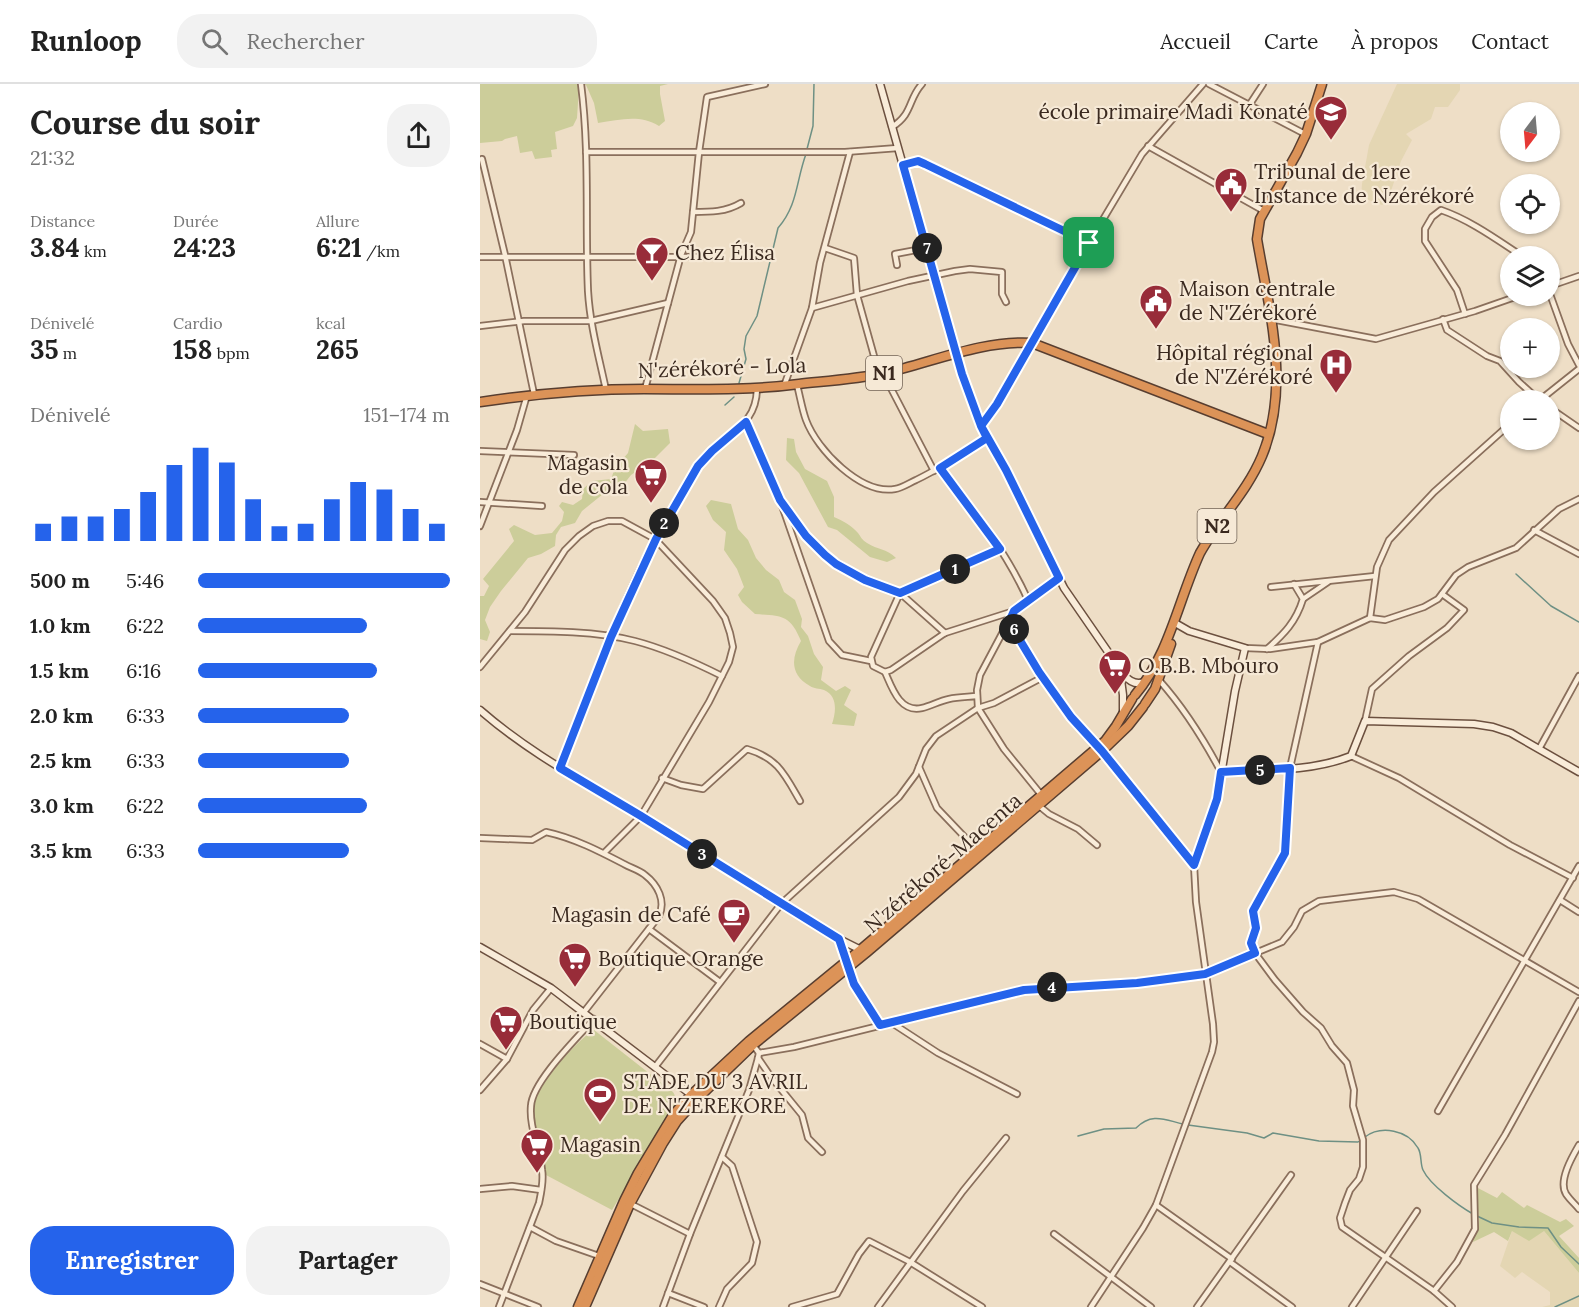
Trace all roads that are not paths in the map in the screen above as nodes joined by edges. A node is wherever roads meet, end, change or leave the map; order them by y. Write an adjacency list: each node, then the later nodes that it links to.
1 (581, 84): 14 (street)
2 (765, 84): 15 (street)
3 (880, 84): 10 (street)
4 (922, 84): 10 (street)
5 (1203, 84): 12 (street)
6 (1209, 84): 9 (street)
7 (1263, 84): 9 (street)
8 (1322, 84): 11 (highway)
9 (1250, 104): 11 (street)
10 (892, 128): 13 (street)
11 (1306, 134): 20 (highway)
12 (1148, 146): 20 (street); 22 (street)
13 (898, 148): 16 (street); 18 (street)
14 (586, 152): 15 (street); 28 (street)
15 (699, 152): 16 (street); 21 (street)
16 (850, 152): 24 (street)
17 (482, 159): 26 (street)
18 (903, 165): 22 (street); 25 (street)
19 (741, 203): 21 (street)
20 (1264, 211): 42 (highway)
21 (693, 212): 27 (street)
22 (1089, 243): 47 (street)
23 (1507, 246): 41 (street)
24 (825, 248): 35 (street); 40 (street)
25 (927, 248): 31 (street); 32 (street)
26 (505, 255): 28 (street); 29 (street); 45 (street)
27 (681, 255): 28 (street); 30 (street); 38 (street)
28 (588, 256): 44 (street)
29 (480, 257)
30 (717, 257)
31 (897, 265)
32 (935, 275): 35 (street); 36 (street); 48 (street)
33 (1579, 276): 34 (street)
34 (1560, 283)
35 (856, 295): 40 (street); 51 (street)
36 (1006, 302)
37 (1500, 302): 41 (street)
38 (668, 303): 44 (street); 54 (street)
39 (1554, 306): 49 (street)
40 (813, 308): 53 (street)
41 (1465, 314): 43 (street)
42 (1270, 319): 43 (street); 66 (highway)
43 (1443, 319): 57 (street)
44 (591, 321): 45 (street); 56 (street)
45 (519, 322): 46 (street); 59 (street)
46 (480, 326)
47 (1032, 343): 48 (highway, N'zérékoré - Lola / N1); 63 (street); 66 (highway, N'zérékoré - Lola / N1)
48 (957, 353): 51 (highway, N'zérékoré - Lola / N1); 63 (street)
49 (1579, 365)
50 (1579, 369): 58 (street)
51 (881, 373): 52 (highway, N'zérékoré - Lola / N1); 71 (street)
52 (797, 385): 53 (highway, N'zérékoré - Lola / N1); 71 (street)
53 (784, 386): 55 (highway, N'zérékoré - Lola / N1)
54 (645, 389): 55 (highway, N'zérékoré - Lola / N1); 56 (highway, N'zérékoré - Lola / N1)
55 (756, 389): 62 (street)
56 (606, 390): 59 (highway, N'zérékoré - Lola / N1)
57 (1528, 390)
58 (1552, 390)
59 (530, 394): 60 (highway, N'zérékoré - Lola / N1); 69 (street)
60 (480, 402)
61 (1560, 415): 64 (street)
62 (746, 422): 73 (street); 79 (street)
63 (981, 426): 67 (street)
64 (1579, 428)
65 (1500, 433): 82 (street)
66 (1269, 434): 94 (highway, N2)
67 (987, 438): 71 (street); 83 (street)
68 (480, 451): 69 (street)
69 (508, 454): 70 (street); 75 (street)
70 (574, 454)
71 (937, 469): 80 (street)
72 (1579, 499): 78 (street)
73 (780, 500): 87 (street); 101 (street)
74 (480, 502): 75 (street)
75 (490, 502): 76 (street); 77 (street)
76 (542, 506)
77 (480, 526)
78 (1534, 530): 81 (street); 88 (street)
79 (656, 539): 95 (street); 97 (street); 105 (street)
80 (1000, 549): 87 (street); 90 (street)
81 (1579, 554)
82 (1375, 576): 84 (street); 92 (street)
83 (1059, 578): 90 (street); 103 (street)
84 (1328, 581): 85 (street); 89 (street)
85 (1294, 584): 86 (street); 89 (street)
86 (1271, 588)
87 (900, 593): 96 (street); 101 (street)
88 (1442, 594): 92 (street); 116 (street)
89 (1303, 599): 100 (street)
90 (1028, 600): 91 (street)
91 (1014, 611): 93 (street); 96 (street)
92 (1370, 618): 98 (street)
93 (1009, 622): 107 (street); 110 (street)
94 (1175, 623): 99 (street); 108 (highway, N2); 109 (highway, N2)
95 (509, 632): 97 (street); 102 (street)
96 (945, 633): 104 (street)
97 (611, 637): 105 (street); 121 (street)
98 (1318, 642): 100 (street); 122 (street)
99 (1245, 648): 100 (street); 123 (street)
100 (1267, 649)
101 (871, 662): 104 (street)
102 (480, 667)
103 (1119, 668): 108 (street); 115 (street)
104 (885, 672): 110 (street)
105 (722, 676): 125 (street)
106 (1579, 676): 118 (street)
107 (1043, 677): 113 (street); 117 (street)
108 (1148, 679): 111 (highway, N2)
109 (1159, 680): 112 (highway, N2); 123 (street)
110 (977, 696): 113 (street)
111 (1133, 697): 112 (highway); 115 (highway, N2)
112 (1144, 705): 117 (highway, N2)
113 (978, 708): 120 (street); 126 (street)
114 (480, 710): 121 (street)
115 (1122, 717): 117 (highway, N2)
116 (1365, 721): 118 (street); 119 (street)
117 (1100, 749): 126 (highway, N2); 133 (street)
118 (1539, 749): 124 (street)
119 (1351, 756): 122 (street); 135 (street)
120 (919, 767): 131 (street); 137 (street)
121 (560, 768): 128 (street)
122 (1290, 768): 123 (street); 143 (street)
123 (1221, 772): 133 (street)
124 (1579, 772)
125 (662, 778): 127 (street); 128 (street)
126 (1041, 800): 130 (street); 131 (highway, N2)
127 (800, 801)
128 (641, 816): 132 (street); 137 (street)
129 (480, 838): 132 (street)
130 (1097, 845)
131 (979, 852): 142 (highway, N2)
132 (604, 853): 139 (street)
133 (1194, 865): 146 (street)
134 (1579, 866): 135 (street)
135 (1573, 879): 136 (street)
136 (1560, 900): 138 (street); 144 (street)
137 (781, 904): 140 (street); 147 (street)
138 (1579, 912)
139 (649, 929): 147 (street); 151 (street)
140 (839, 939): 142 (street); 145 (street)
141 (480, 946): 148 (street)
142 (863, 951): 145 (highway, N2)
143 (1255, 953): 144 (street); 146 (street); 179 (street)
144 (1525, 961): 149 (street); 163 (street)
145 (847, 964): 154 (street); 155 (highway, N2)
146 (1205, 974): 153 (street); 172 (street)
147 (720, 982): 159 (street)
148 (551, 988): 151 (street); 158 (street)
149 (1579, 992)
150 (1579, 1001): 184 (street)
151 (584, 1012): 152 (street)
152 (594, 1019): 159 (street); 170 (street)
153 (892, 1023): 154 (street); 161 (street)
154 (880, 1025): 157 (street)
155 (751, 1043): 157 (street); 162 (highway, N2)
156 (480, 1044): 158 (street)
157 (758, 1056): 166 (street); 167 (street)
158 (507, 1059): 160 (street)
159 (655, 1067): 162 (street)
160 (480, 1090)
161 (1017, 1094)
162 (694, 1097): 171 (highway, N2)
163 (1438, 1111)
164 (1006, 1138): 181 (street)
165 (1579, 1145): 173 (street)
166 (822, 1152)
167 (722, 1158): 176 (street); 193 (street)
168 (1291, 1175): 180 (street)
169 (480, 1189): 170 (street)
170 (541, 1190): 175 (street)
171 (627, 1202): 176 (street); 178 (highway, N2)
172 (1156, 1205): 180 (street); 182 (street)
173 (1579, 1209)
174 (1417, 1211): 179 (street)
175 (530, 1227): 178 (street); 186 (street)
176 (690, 1234): 185 (street)
177 (1054, 1234): 182 (street)
178 (603, 1257): 189 (highway, N2); 190 (highway, N2)
179 (1386, 1258): 184 (street); 201 (street)
180 (1231, 1261): 199 (street); 200 (street)
181 (910, 1262): 194 (street); 195 (street); 196 (street)
182 (1112, 1277): 197 (street); 198 (street)
183 (480, 1284): 186 (street)
184 (1434, 1291): 202 (street)
185 (668, 1293): 191 (street); 192 (street)
186 (505, 1294): 187 (street); 188 (street)
187 (499, 1307)
188 (538, 1307)
189 (578, 1307)
190 (585, 1307)
191 (663, 1307)
192 (704, 1307)
193 (719, 1307)
194 (792, 1307)
195 (878, 1307)
196 (982, 1307)
197 (1091, 1307)
198 (1151, 1307)
199 (1197, 1307)
200 (1292, 1307)
201 (1352, 1307)
202 (1452, 1307)

